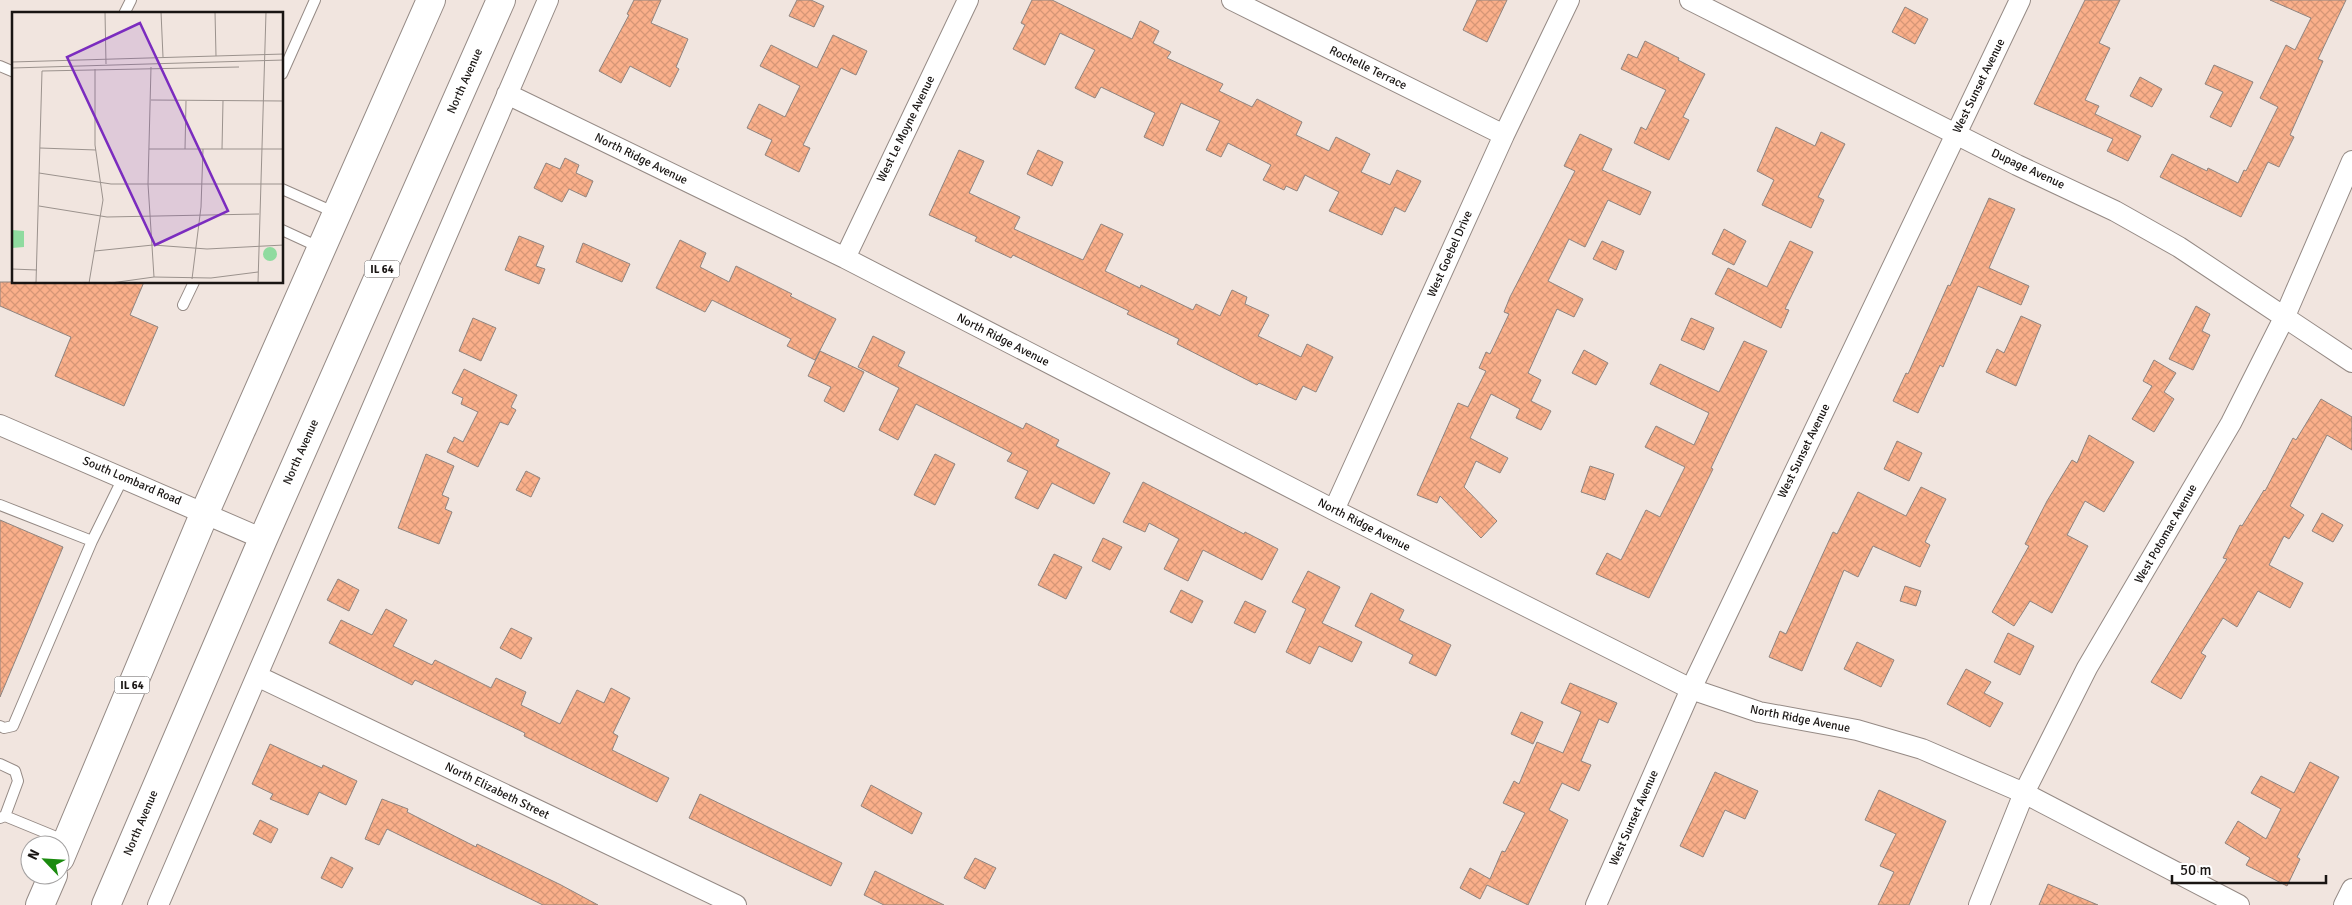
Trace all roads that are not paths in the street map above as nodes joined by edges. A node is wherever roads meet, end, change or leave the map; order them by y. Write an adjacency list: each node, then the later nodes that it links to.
1 (131, 0): 11 (lane)
2 (315, 0): 13 (lane)
3 (431, 0): 20 (main road, IL 64)
4 (501, 0): 33 (main road, North Avenue / IL 64)
5 (548, 0): 15 (street)
6 (968, 0): 23 (street, West Le Moyne Avenue)
7 (1232, 0): 17 (street, Rochelle Terrace)
8 (1569, 0): 17 (street, West Goebel Drive)
9 (1690, 0): 16 (street, Dupage Avenue)
10 (2020, 0): 16 (street, West Sunset Avenue)
11 (125, 12)
12 (0, 66): 14 (lane)
13 (284, 70)
14 (12, 71)
15 (507, 94): 23 (street, North Ridge Avenue); 35 (street)
16 (1956, 134): 26 (street, Dupage Avenue); 36 (street, West Sunset Avenue)
17 (1504, 135): 31 (street, West Goebel Drive)
18 (2352, 161): 26 (street, West Potomac Avenue)
19 (284, 190): 20 (lane)
20 (336, 214): 22 (main road, IL 64)
21 (284, 231): 22 (lane)
22 (322, 248): 32 (main road, IL 64)
23 (845, 258): 31 (street, North Ridge Avenue)
24 (193, 284): 25 (lane)
25 (183, 305)
26 (2285, 316): 27 (street, Dupage Avenue); 39 (street, West Potomac Avenue)
27 (2352, 362)
28 (0, 425): 29 (street, South Lombard Road)
29 (123, 478): 32 (street, South Lombard Road); 34 (lane)
30 (0, 505): 34 (lane)
31 (1334, 510): 36 (street, North Ridge Avenue)
32 (205, 512): 33 (street, South Lombard Road); 42 (main road, IL 64)
33 (263, 539): 46 (main road, North Avenue / IL 64)
34 (92, 541): 37 (lane)
35 (258, 676): 47 (street); 48 (street, North Elizabeth Street)
36 (1691, 689): 39 (street, North Ridge Avenue); 49 (street, West Sunset Avenue)
37 (0, 726)
38 (0, 764): 40 (lane)
39 (2024, 793): 50 (street, West Potomac Avenue); 51 (street, North Ridge Avenue)
40 (3, 817): 41 (lane)
41 (36, 835)
42 (69, 835)
43 (49, 885): 45 (main road)
44 (2352, 889): 52 (street)
45 (40, 905)
46 (106, 905)
47 (158, 905)
48 (736, 905)
49 (1596, 905)
50 (1979, 905)
51 (2239, 905)
52 (2344, 905)

